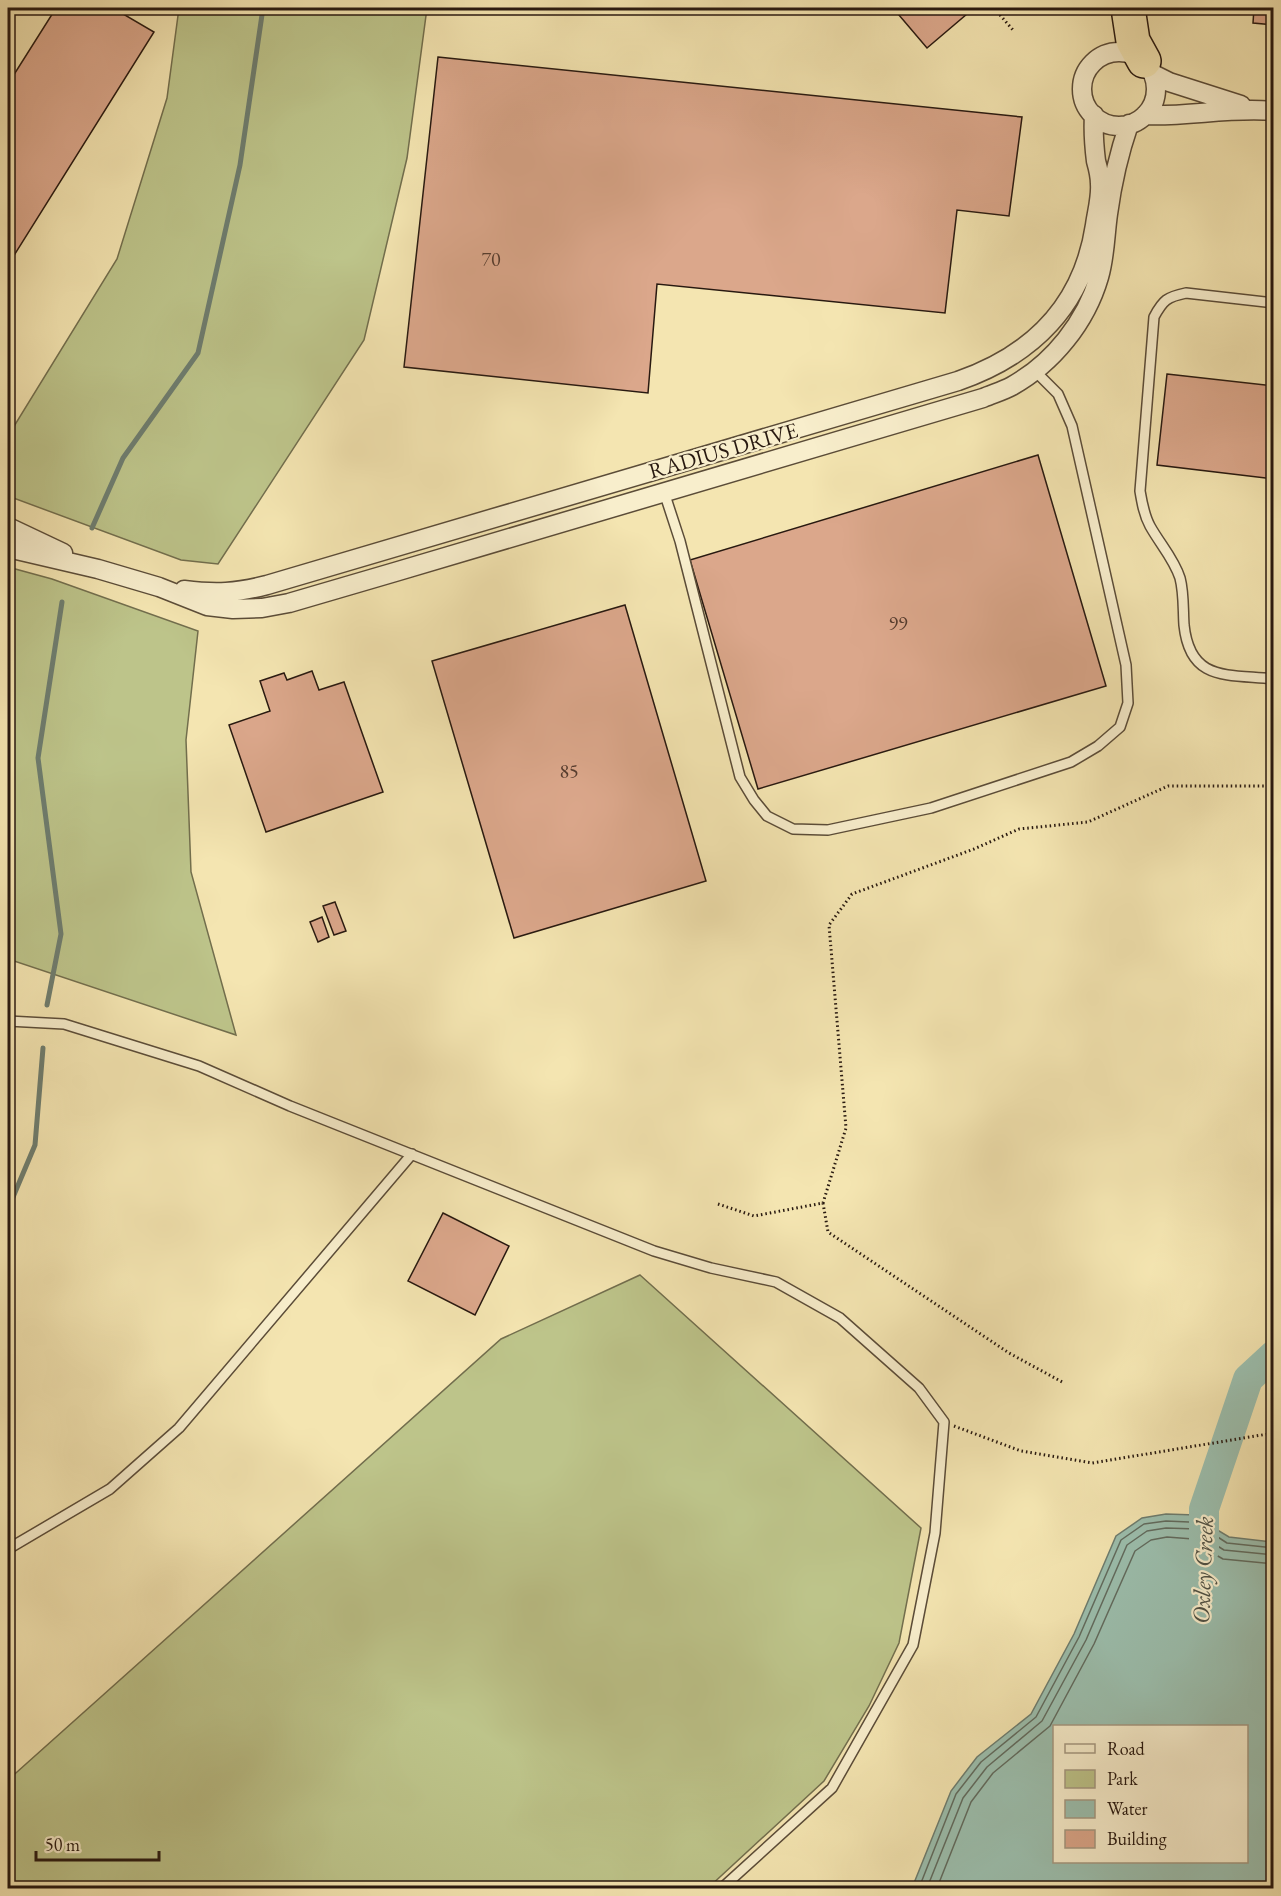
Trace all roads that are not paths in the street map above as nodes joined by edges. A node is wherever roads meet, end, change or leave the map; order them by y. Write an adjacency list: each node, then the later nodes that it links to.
1 (1128, 8): 2 (highway)
2 (1148, 68): 3 (street); 5 (street); 6 (street)
3 (1254, 109): 4 (street); 6 (street)
4 (1274, 111)
5 (1094, 115): 7 (street); 9 (street, RADIUS DRIVE)
6 (1145, 115): 7 (street)
7 (1129, 124): 10 (street, RADIUS DRIVE)
8 (1274, 303): 21 (lane)
9 (1049, 325): 10 (street); 11 (street, RADIUS DRIVE)
10 (1035, 370): 11 (street); 12 (street, RADIUS DRIVE); 14 (lane)
11 (879, 404): 13 (street, RADIUS DRIVE)
12 (774, 461): 13 (street); 14 (street, RADIUS DRIVE)
13 (622, 481): 17 (street, RADIUS DRIVE)
14 (664, 492): 15 (street, RADIUS DRIVE)
15 (588, 514): 17 (street); 20 (street, RADIUS DRIVE)
16 (8, 527): 19 (street, RADIUS DRIVE)
17 (434, 537): 20 (street, RADIUS DRIVE)
18 (8, 548): 19 (street, RADIUS DRIVE)
19 (98, 569): 20 (street, RADIUS DRIVE)
20 (159, 587)
21 (1274, 679)
22 (8, 1021): 23 (lane)
23 (412, 1155): 24 (lane); 25 (lane)
24 (8, 1549)
25 (722, 1888)

